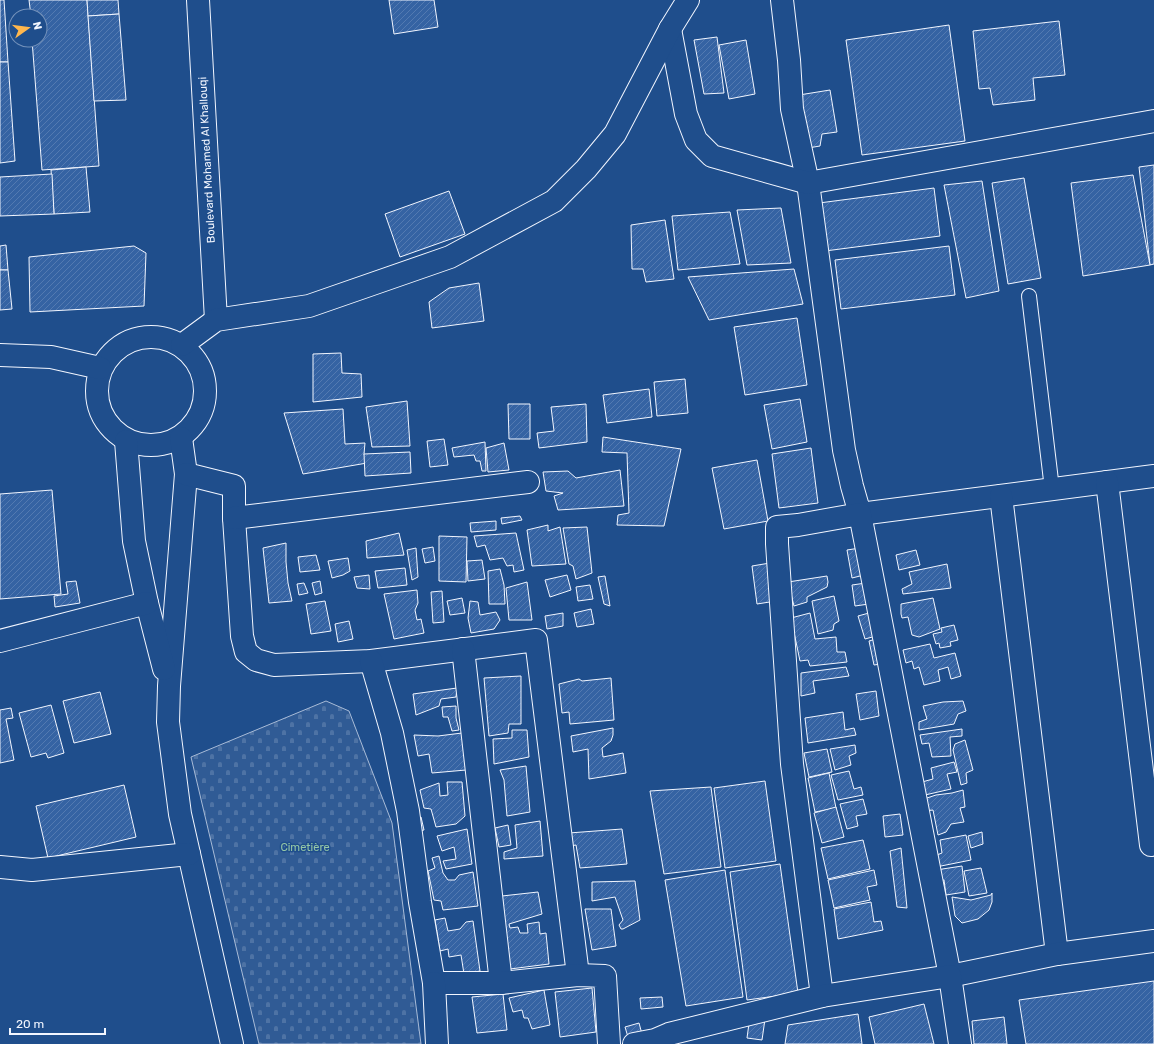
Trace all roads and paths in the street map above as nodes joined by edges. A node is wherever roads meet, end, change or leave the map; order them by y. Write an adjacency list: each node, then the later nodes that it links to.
1 (198, 0): 8 (street, Boulevard Mohamed Al Khallouqi)
2 (688, 0): 4 (street)
3 (782, 0): 6 (street)
4 (670, 29): 6 (street); 8 (street)
5 (1154, 121): 6 (street)
6 (808, 183): 20 (street)
7 (1029, 296): 18 (lane)
8 (216, 320): 9 (street)
9 (182, 345): 11 (street); 12 (street)
10 (0, 355): 11 (street)
11 (100, 368): 13 (street)
12 (181, 438): 13 (street); 14 (street)
13 (126, 441): 22 (street)
14 (186, 474): 21 (street); 26 (street)
15 (1154, 476): 17 (street)
16 (528, 482): 21 (street)
17 (1107, 482): 18 (street); 27 (street)
18 (1052, 489): 19 (street)
19 (1001, 496): 20 (street); 31 (street)
20 (860, 514): 33 (street); 36 (street)
21 (234, 518): 25 (street)
22 (147, 603): 23 (street); 26 (street)
23 (0, 641)
24 (463, 649): 25 (street); 32 (street); 35 (street)
25 (371, 661): 34 (street)
26 (169, 686): 28 (street)
27 (1151, 845)
28 (189, 854): 29 (street); 37 (street)
29 (0, 867)
30 (1154, 941): 31 (street)
31 (1057, 954): 33 (street)
32 (578, 975): 35 (street); 39 (street)
33 (950, 976): 36 (street); 41 (street)
34 (434, 983): 35 (street); 38 (street)
35 (502, 983)
36 (822, 996): 40 (street)
37 (232, 1044)
38 (436, 1044)
39 (609, 1044)
40 (634, 1044)
41 (960, 1044)

